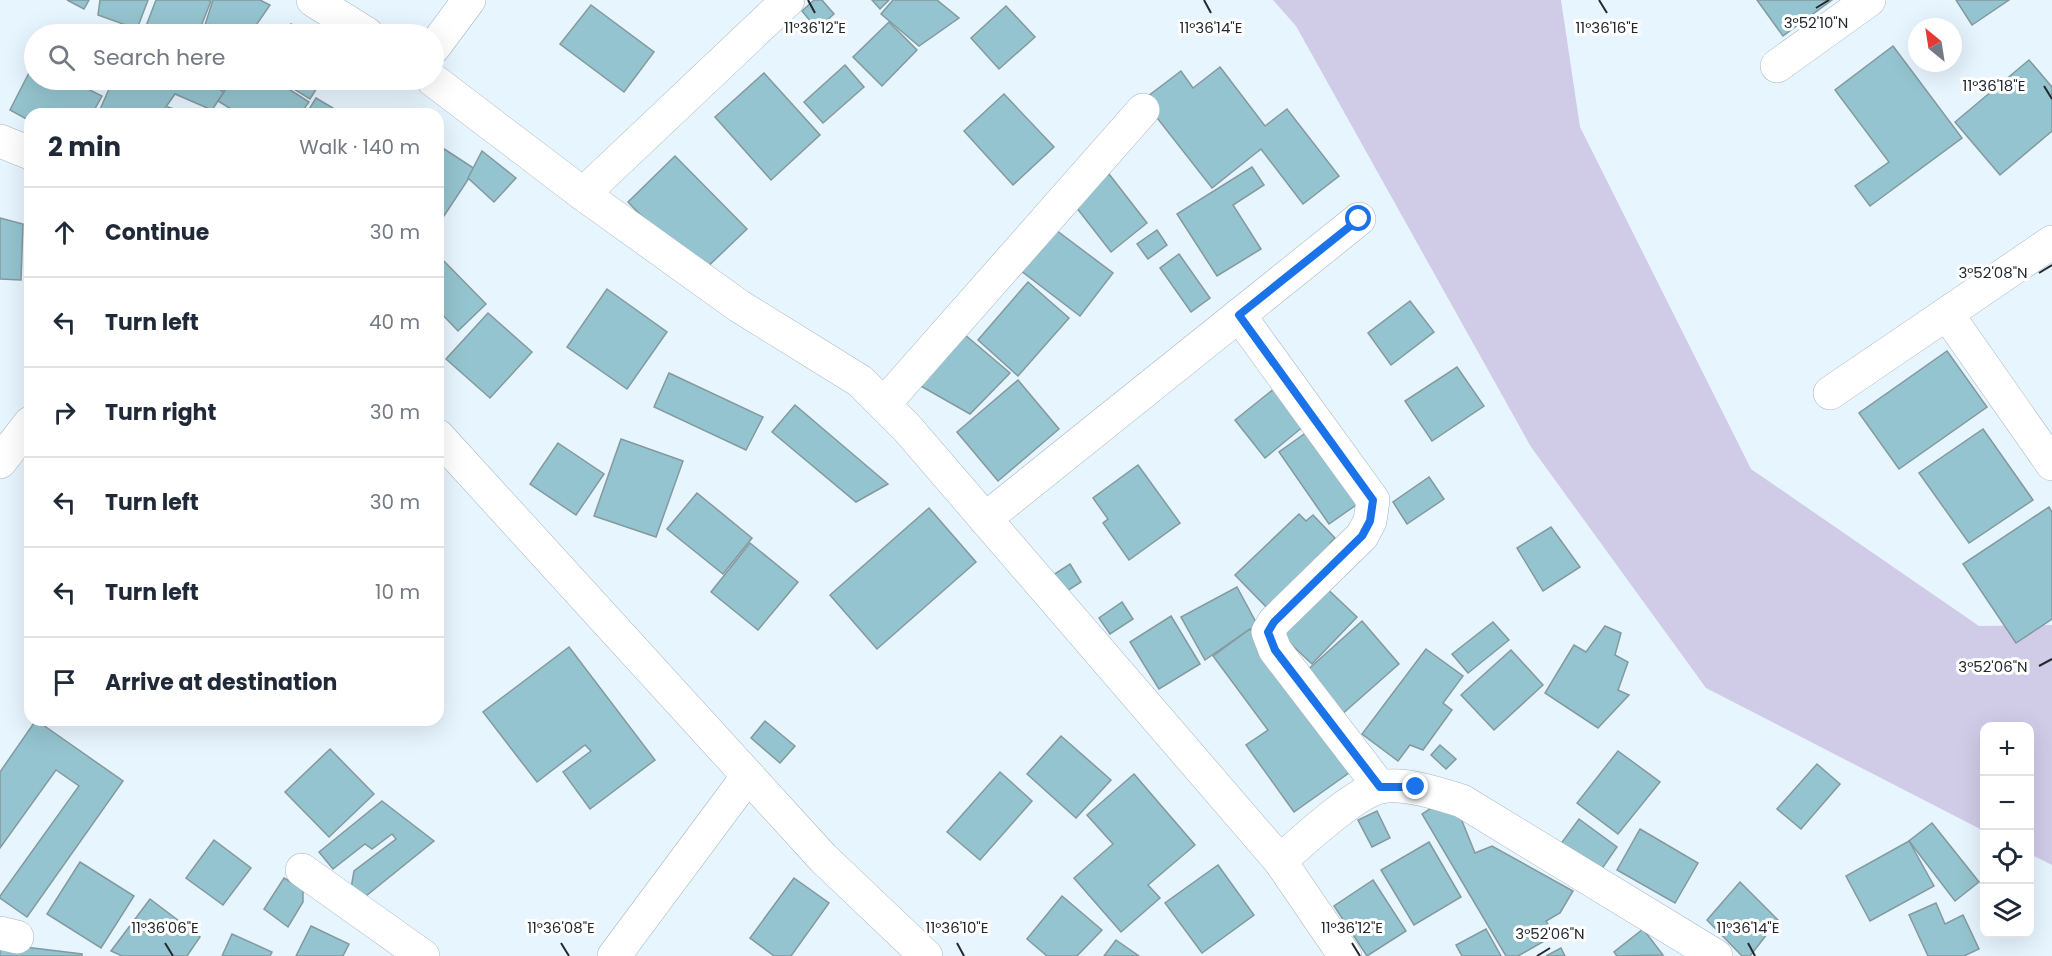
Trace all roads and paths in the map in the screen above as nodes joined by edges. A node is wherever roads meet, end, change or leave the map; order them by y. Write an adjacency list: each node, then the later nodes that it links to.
1 (314, 0): 5 (street)
2 (469, 0): 6 (street)
3 (788, 0): 12 (street)
4 (1869, 0): 7 (street)
5 (351, 24)
6 (444, 34)
7 (1777, 66)
8 (444, 88): 12 (street)
9 (1143, 110): 18 (street)
10 (0, 141): 11 (street)
11 (24, 151)
12 (584, 194): 18 (street)
13 (1359, 219): 16 (street)
14 (2052, 242): 15 (street)
15 (1947, 314): 17 (street); 22 (street)
16 (1239, 315): 23 (street); 25 (street)
17 (1830, 393)
18 (884, 404): 23 (street)
19 (24, 431): 21 (street)
20 (444, 443): 24 (street)
21 (0, 462)
22 (2052, 464)
23 (985, 519): 26 (street)
24 (748, 776): 29 (street); 30 (street)
25 (1380, 787): 26 (street); 32 (street)
26 (1280, 861): 31 (street)
27 (302, 870): 28 (street)
28 (423, 956)
29 (614, 956)
30 (926, 956)
31 (1345, 956)
32 (1716, 956)

